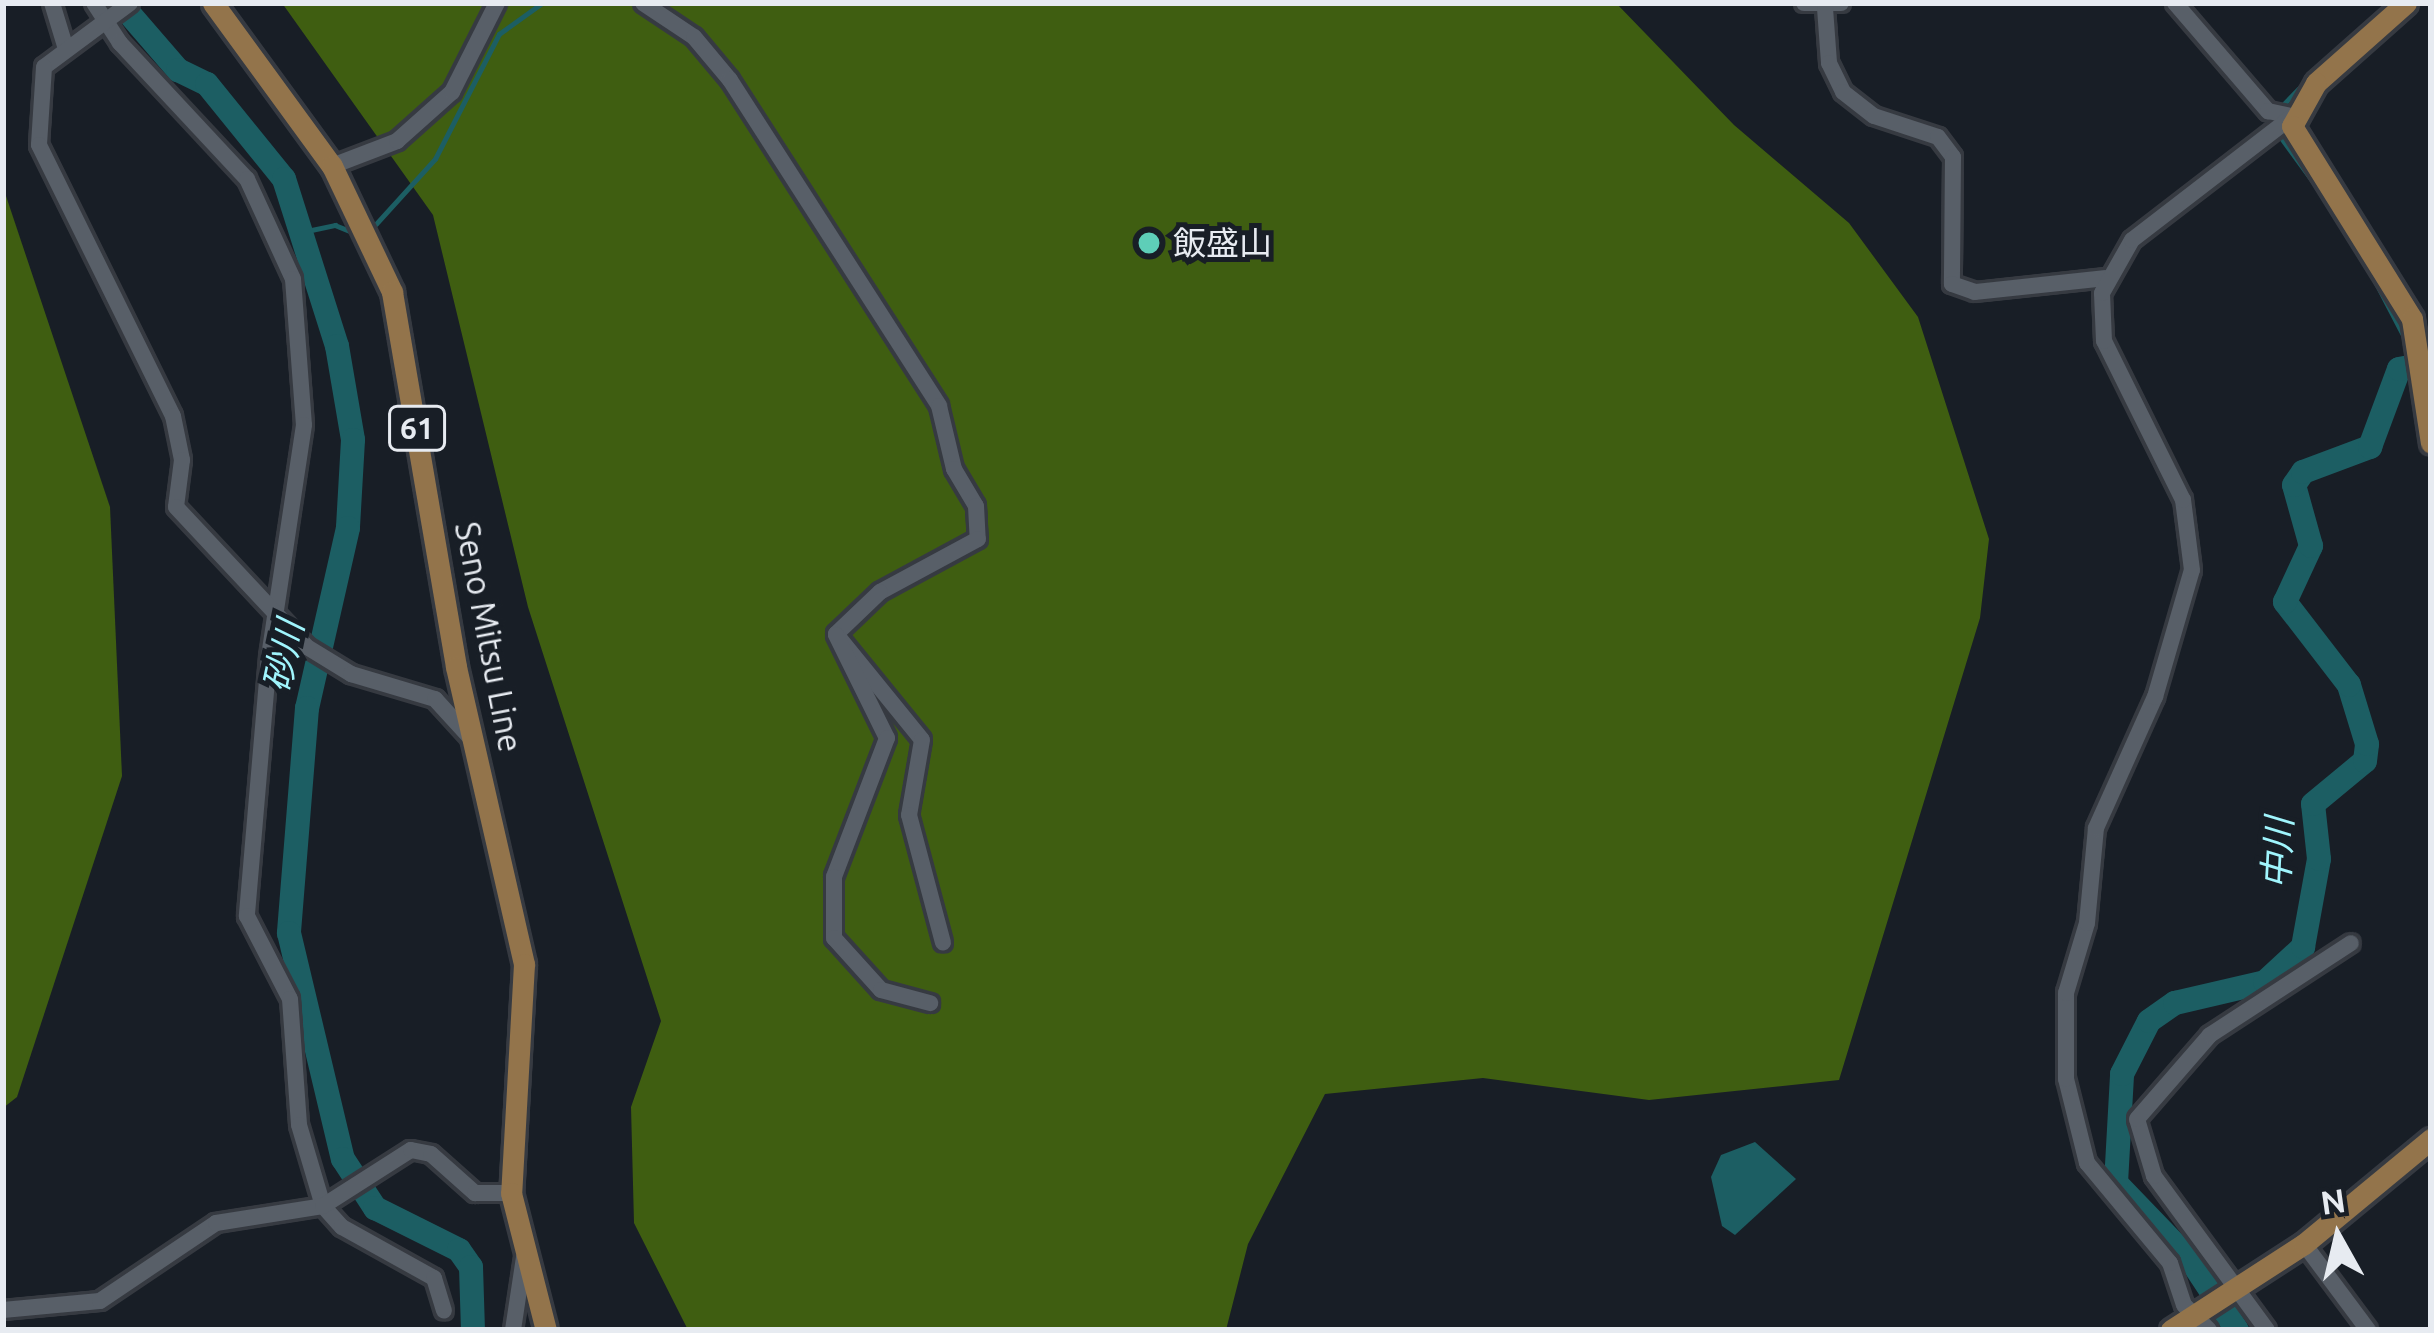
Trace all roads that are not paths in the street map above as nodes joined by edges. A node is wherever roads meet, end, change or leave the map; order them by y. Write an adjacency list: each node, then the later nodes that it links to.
1 (52, 3): 12 (street)
2 (94, 3): 11 (street)
3 (130, 3): 11 (street)
4 (213, 3): 14 (main road, Seno Mitsu Line / 61)
5 (497, 3): 14 (street)
6 (643, 3): 18 (street)
7 (1804, 3): 10 (street)
8 (2175, 3): 13 (street)
9 (2405, 3): 13 (main road)
10 (1833, 6): 15 (street)
11 (105, 21): 12 (street); 17 (street)
12 (66, 49): 17 (street)
13 (2280, 123): 15 (street); 16 (main road)
14 (332, 166): 19 (main road, Seno Mitsu Line / 61)
15 (2105, 278): 31 (street)
16 (2431, 443)
17 (276, 615): 19 (street); 25 (street)
18 (836, 634): 20 (street); 22 (street)
19 (475, 743): 24 (main road, Seno Mitsu Line / 61)
20 (943, 943)
21 (2351, 943): 28 (street)
22 (930, 1003)
23 (2431, 1139): 26 (main road)
24 (511, 1193): 25 (street); 27 (main road, Seno Mitsu Line / 61)
25 (326, 1203): 29 (street); 30 (street)
26 (2304, 1244): 28 (main road); 36 (street)
27 (524, 1256): 32 (street); 33 (main road, Seno Mitsu Line / 61)
28 (2237, 1289): 31 (main road); 35 (street)
29 (3, 1310)
30 (444, 1311)
31 (2202, 1319): 34 (main road)
32 (513, 1330)
33 (546, 1330)
34 (2171, 1330)
35 (2266, 1330)
36 (2368, 1330)

